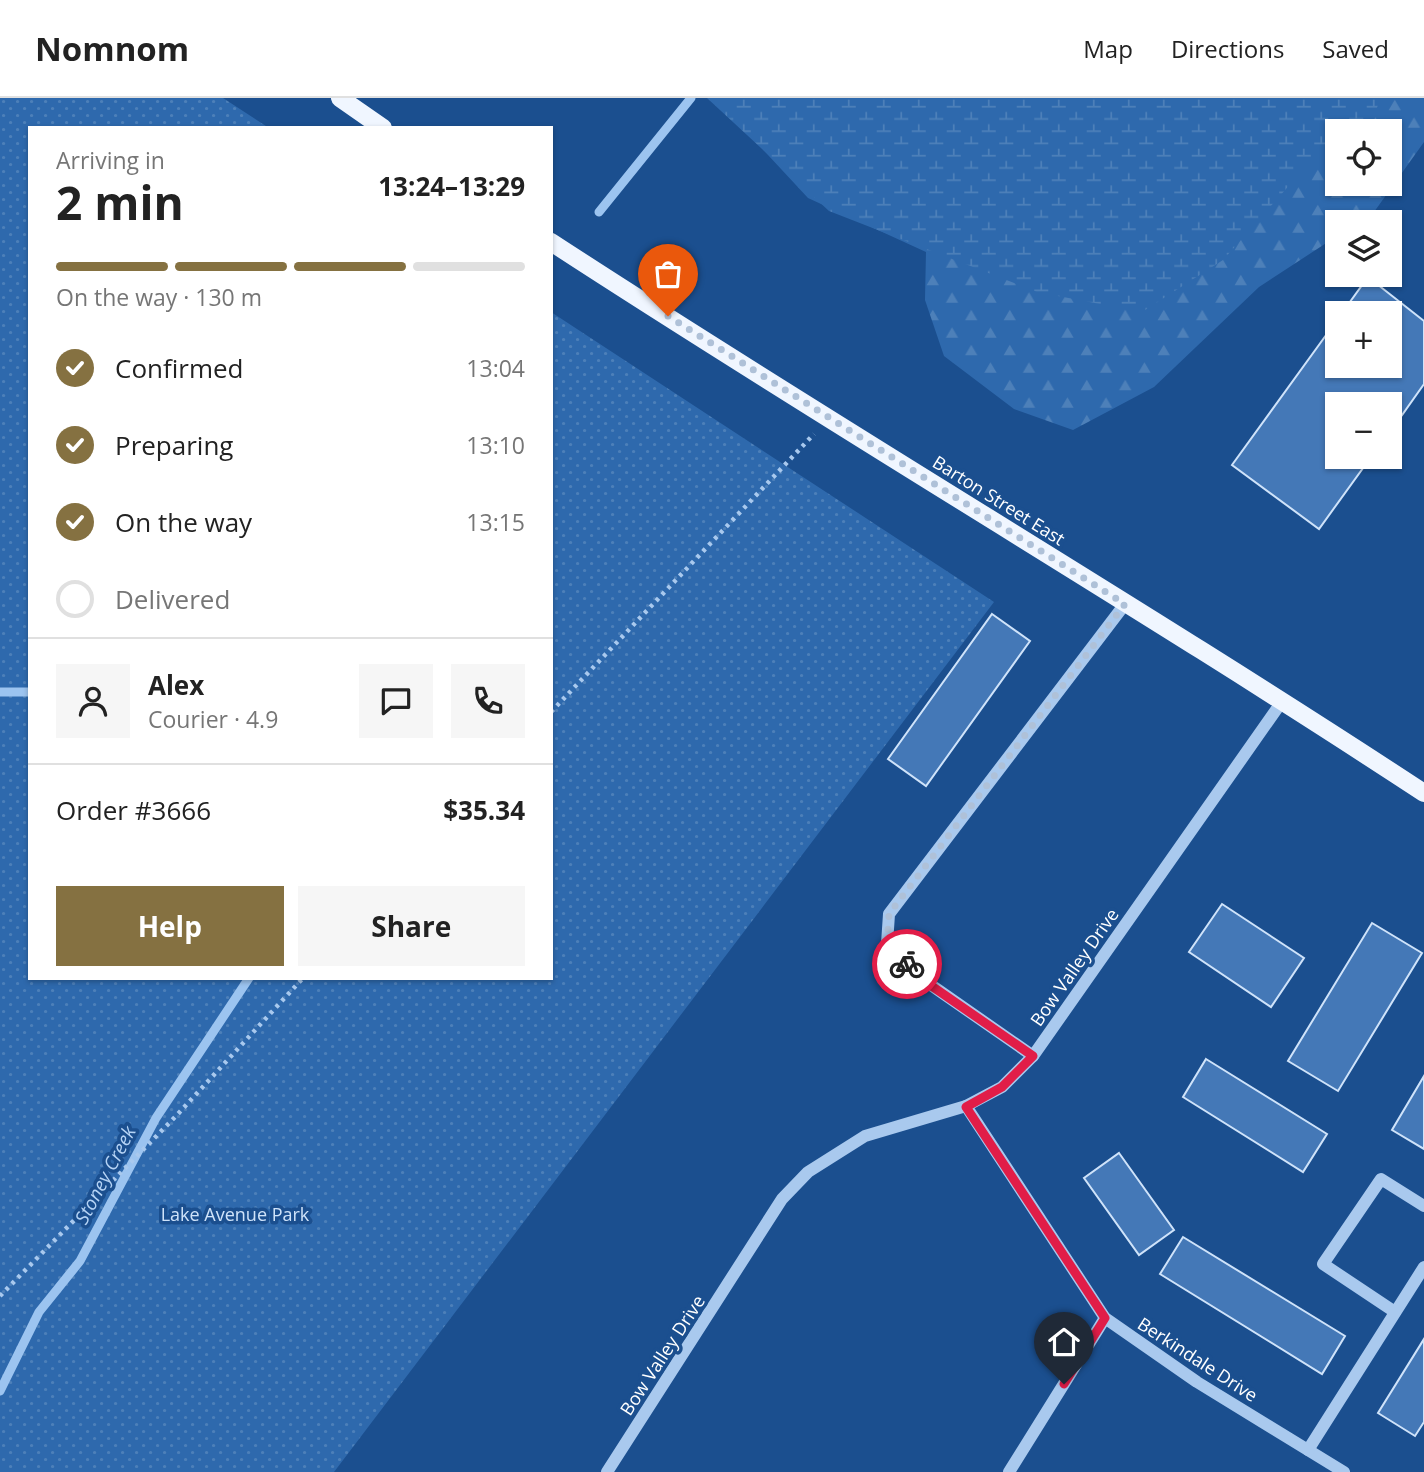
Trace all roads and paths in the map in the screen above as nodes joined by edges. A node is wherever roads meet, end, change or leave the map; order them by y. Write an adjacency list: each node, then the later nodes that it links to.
1 (340, 98): 2 (main road)
2 (380, 126)
3 (553, 243): 4 (main road, Barton Street East)
4 (829, 418): 5 (main road, Barton Street East); 7 (path)
5 (1125, 604): 6 (main road, Barton Street East); 10 (street)
6 (1283, 700): 8 (main road, Barton Street East); 10 (street, Bow Valley Drive)
7 (553, 710)
8 (1424, 793)
9 (301, 980): 14 (path)
10 (1033, 1056): 11 (street, Bow Valley Drive)
11 (966, 1107): 16 (street, Berkindale Drive); 18 (street, Bow Valley Drive)
12 (1424, 1206): 15 (street)
13 (1424, 1266): 15 (street)
14 (0, 1296)
15 (1395, 1312): 17 (street)
16 (1105, 1318): 17 (street, Berkindale Drive); 19 (street)
17 (1307, 1450): 20 (street, Berkindale Drive)
18 (607, 1472)
19 (1009, 1472)
20 (1344, 1472)

